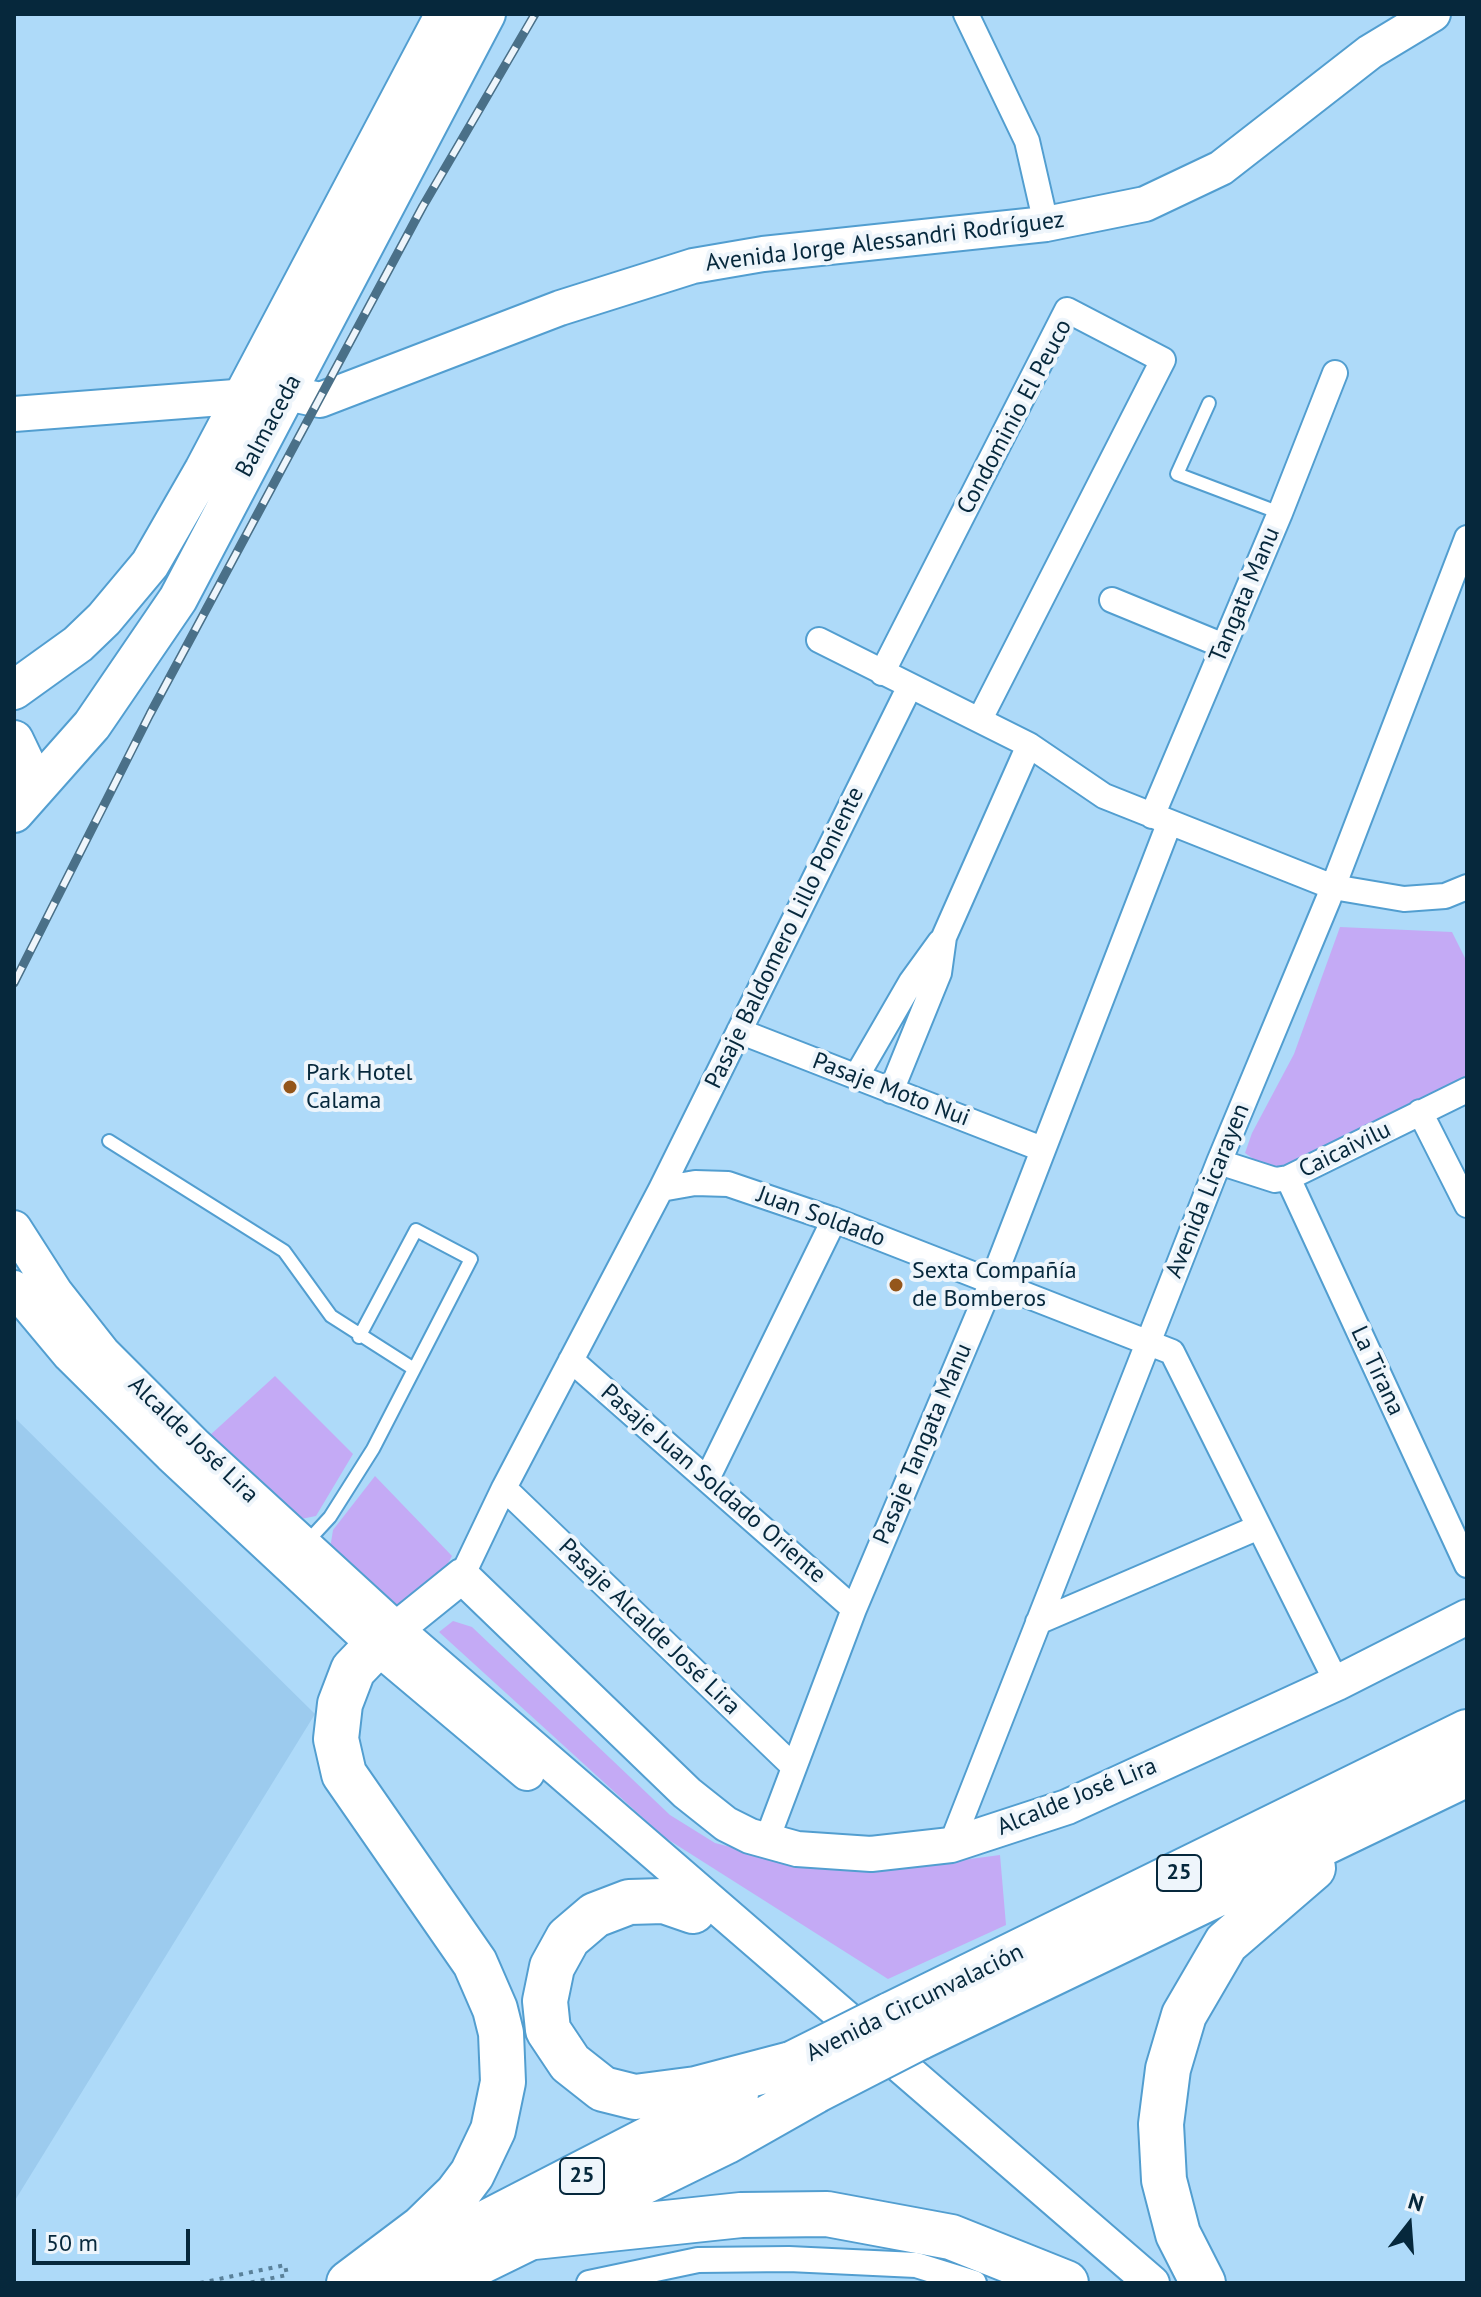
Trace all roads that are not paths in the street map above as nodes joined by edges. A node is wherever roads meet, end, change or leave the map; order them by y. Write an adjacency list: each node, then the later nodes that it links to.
1 (445, 14): 8 (main road, Balmaceda)
2 (486, 14): 7 (main road, Balmaceda)
3 (966, 14): 5 (street)
4 (1433, 14): 5 (street, Avenida Jorge Alessandri Rodríguez)
5 (1046, 224): 7 (street, Avenida Jorge Alessandri Rodríguez)
6 (1335, 373): 11 (street, Tangata Manu)
7 (287, 393): 8 (street, Avenida Jorge Alessandri Rodríguez); 23 (main road, Balmaceda)
8 (242, 396): 10 (street, Avenida Jorge Alessandri Rodríguez); 19 (main road, Balmaceda)
9 (1209, 403): 11 (lane)
10 (14, 414)
11 (1280, 513): 16 (street, Tangata Manu)
12 (1467, 538): 13 (street, Avenida Licarayen)
13 (1462, 578): 25 (street, Avenida Licarayen)
14 (1112, 600): 16 (street)
15 (819, 640): 17 (street)
16 (1224, 646): 24 (street, Tangata Manu)
17 (882, 673): 18 (street); 20 (street, Condominio El Peuco)
18 (910, 686): 20 (street); 28 (street, Pasaje Baldomero Lillo Poniente)
19 (14, 690)
20 (976, 726): 22 (street)
21 (14, 740): 23 (main road)
22 (1029, 745): 24 (street); 27 (street)
23 (17, 809)
24 (1161, 820): 25 (street); 34 (street, Pasaje Tangata Manu)
25 (1333, 887): 26 (street); 35 (street, Avenida Licarayen)
26 (1467, 887)
27 (944, 937): 29 (street); 31 (street)
28 (739, 1031): 29 (street, Pasaje Moto Nui); 37 (street, Pasaje Baldomero Lillo Poniente)
29 (856, 1077): 31 (street, Pasaje Moto Nui)
30 (1467, 1090): 32 (street, Caicaivilu)
31 (891, 1091): 34 (street, Pasaje Moto Nui)
32 (1420, 1112): 36 (street, Caicaivilu); 38 (street)
33 (109, 1141): 43 (lane)
34 (1042, 1149): 41 (street, Pasaje Tangata Manu)
35 (1219, 1162): 36 (street, Caicaivilu); 44 (street, Avenida Licarayen)
36 (1288, 1178): 51 (street, La Tirana)
37 (661, 1189): 39 (street, Juan Soldado); 45 (street)
38 (1467, 1205)
39 (834, 1220): 41 (street, Juan Soldado); 47 (street)
40 (14, 1228): 50 (street, Alcalde José Lira)
41 (992, 1282): 44 (street, Juan Soldado); 53 (street, Pasaje Tangata Manu)
42 (14, 1288): 56 (street, Alcalde José Lira)
43 (359, 1337): 46 (lane); 46 (lane)
44 (1148, 1341): 49 (street, Juan Soldado); 55 (street, Avenida Licarayen)
45 (571, 1360): 47 (street, Pasaje Juan Soldado Oriente); 48 (street)
46 (414, 1369): 50 (lane)
47 (707, 1479): 53 (street, Pasaje Juan Soldado Oriente)
48 (504, 1488): 52 (street); 59 (street, Pasaje Alcalde José Lira)
49 (1259, 1527): 55 (street); 57 (street, Juan Soldado)
50 (304, 1545): 56 (street, Alcalde José Lira)
51 (1467, 1565)
52 (462, 1576): 56 (street); 62 (street, Alcalde José Lira)
53 (854, 1609): 59 (street, Pasaje Tangata Manu)
54 (1467, 1617): 57 (street, Alcalde José Lira)
55 (1038, 1622): 63 (street, Avenida Licarayen)
56 (386, 1638): 64 (street, Alcalde José Lira); 66 (highway); 69 (highway); 76 (street, Alcalde José Lira)
57 (1337, 1683): 63 (street, Alcalde José Lira)
58 (1467, 1732): 65 (highway, Avenida Circunvalación / 25)
59 (794, 1767): 62 (street, Pasaje Tangata Manu)
60 (1467, 1774): 61 (highway, Avenida Circunvalación / 25)
61 (1380, 1816): 65 (highway, Avenida Circunvalación / 25); 77 (highway)
62 (766, 1842): 63 (street, Alcalde José Lira)
63 (951, 1845)
64 (693, 1911): 66 (highway); 75 (street, Alcalde José Lira)
65 (904, 2027): 67 (highway, Avenida Circunvalación / 25, bridge)
66 (548, 2030): 67 (highway)
67 (801, 2072): 68 (highway, Avenida Circunvalación / 25); 70 (highway, Avenida Circunvalación / 25)
68 (534, 2237): 71 (highway, Avenida Circunvalación / 25); 74 (highway)
69 (349, 2283)
70 (367, 2283)
71 (437, 2283)
72 (589, 2283): 73 (street)
73 (974, 2283)
74 (1066, 2283)
75 (1117, 2283)
76 (1152, 2283)
77 (1203, 2283)

